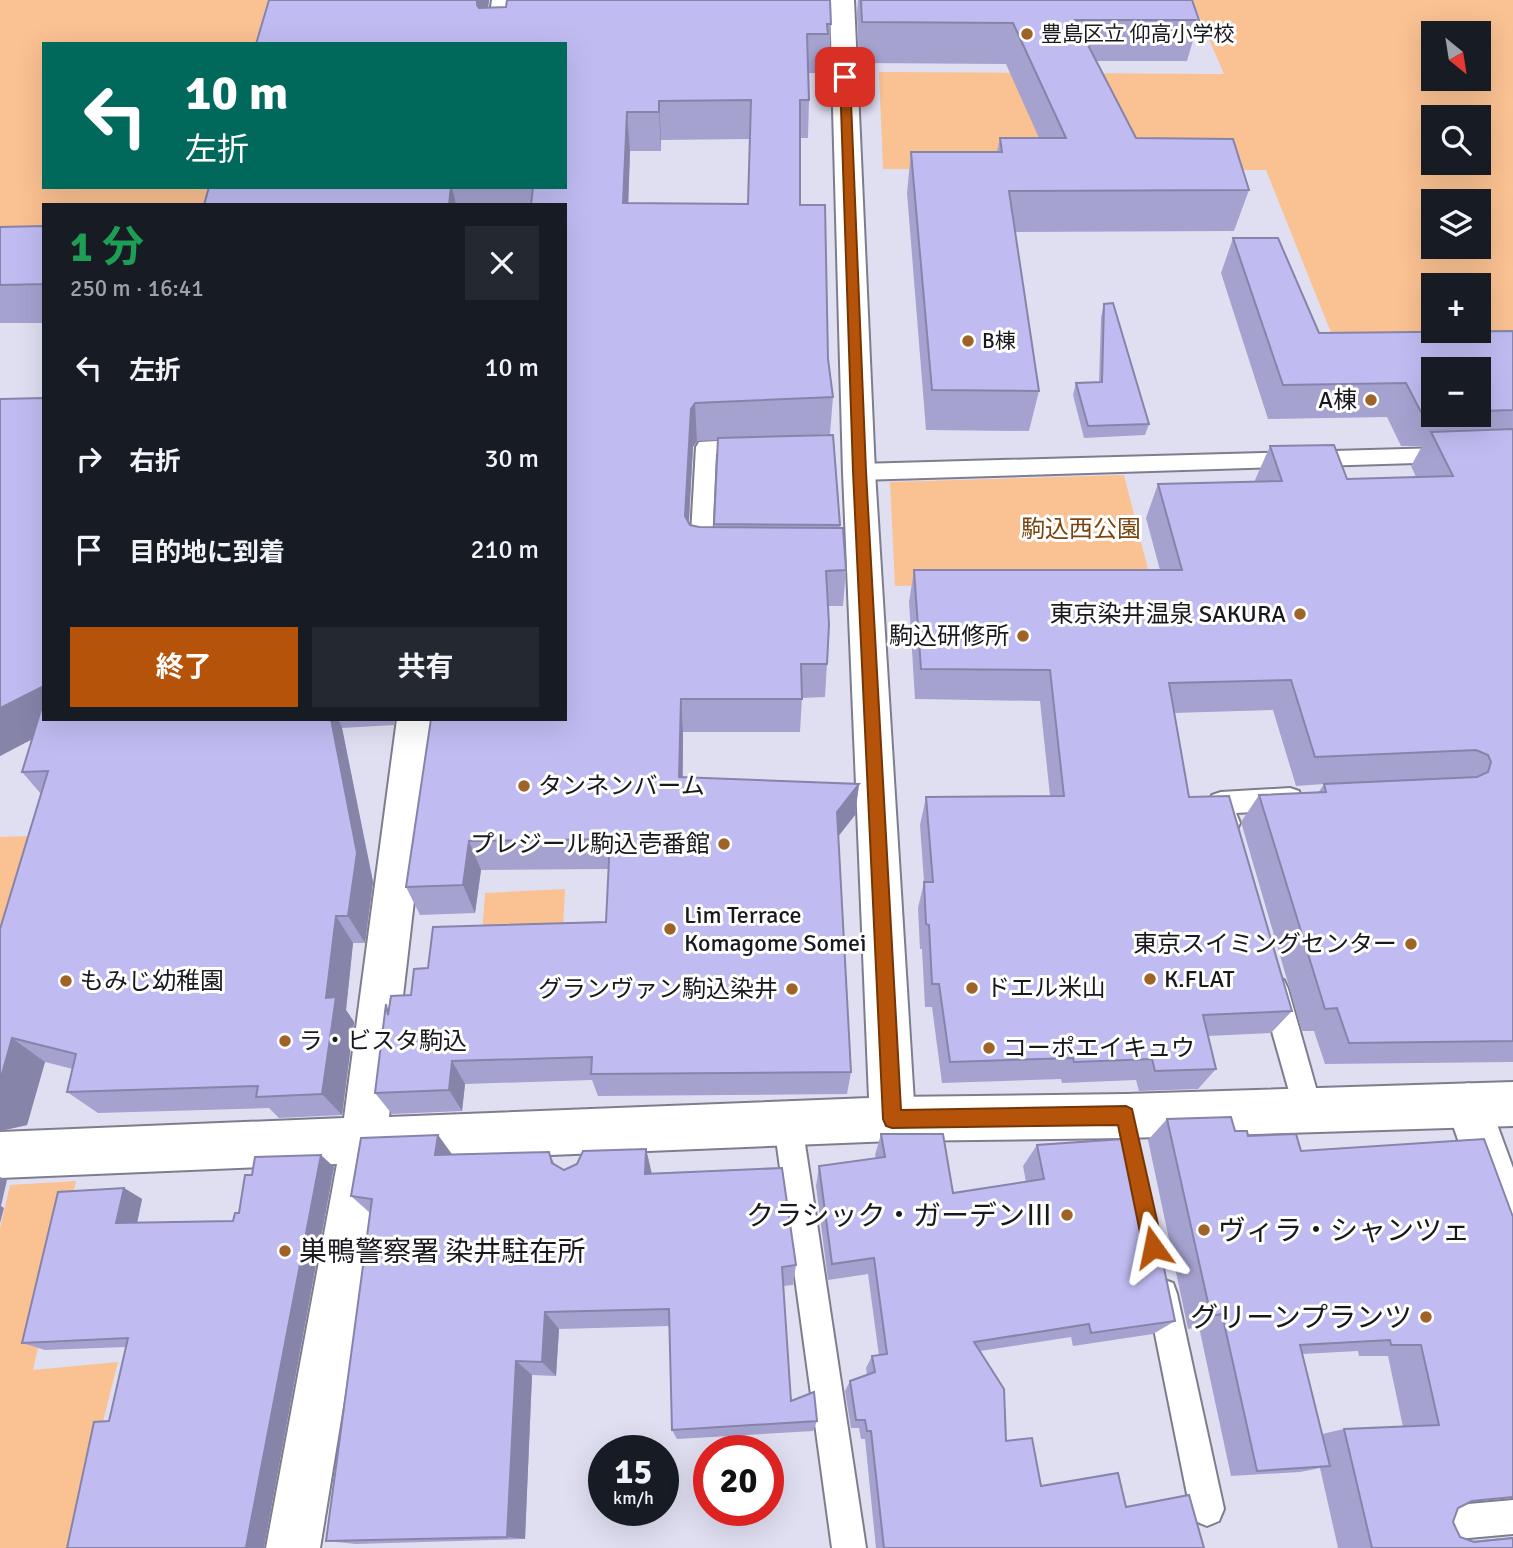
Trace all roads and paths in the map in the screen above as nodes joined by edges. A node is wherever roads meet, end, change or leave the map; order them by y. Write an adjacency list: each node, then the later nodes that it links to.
1 (503, 3): 3 (street); 4 (street)
2 (835, 5): 6 (street)
3 (584, 7)
4 (500, 33)
5 (775, 445): 8 (lane)
6 (850, 453): 7 (lane); 16 (street)
7 (1513, 453)
8 (728, 552)
9 (416, 721): 18 (street)
10 (1316, 798): 11 (lane)
11 (1232, 842)
12 (1266, 961): 15 (lane)
13 (1513, 1104): 14 (street)
14 (1468, 1105): 15 (street); 20 (street)
15 (1308, 1110): 16 (street)
16 (892, 1119): 17 (street)
17 (788, 1124): 18 (street); 26 (lane)
18 (364, 1140): 19 (street); 25 (street)
19 (0, 1156)
20 (1513, 1233)
21 (1156, 1265): 22 (lane)
22 (1207, 1509)
23 (1513, 1517): 24 (lane)
24 (1435, 1524)
25 (293, 1548)
26 (849, 1548)

